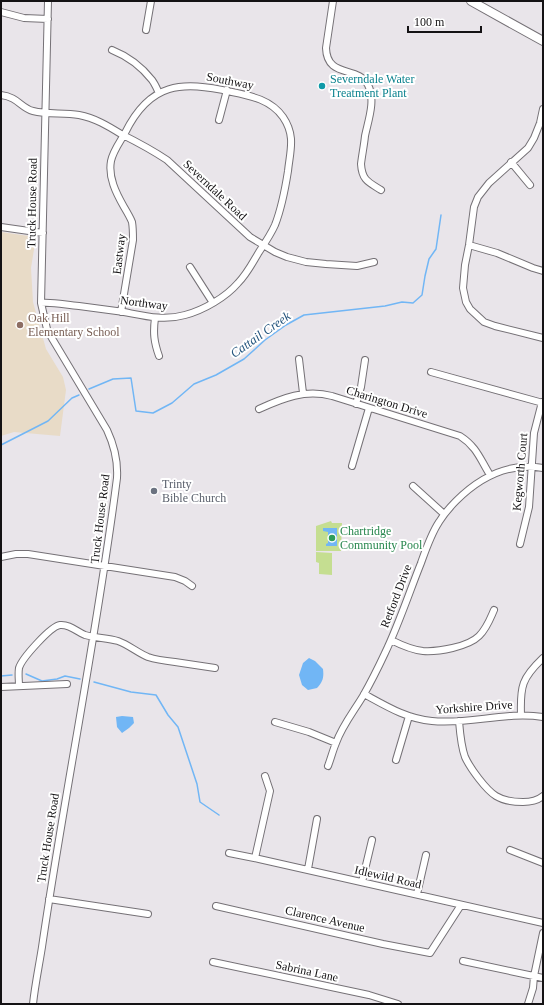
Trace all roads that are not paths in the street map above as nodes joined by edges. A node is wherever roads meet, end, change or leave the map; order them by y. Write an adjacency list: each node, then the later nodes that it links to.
1 (48, 1): 6 (street, Truck House Road)
2 (151, 1): 7 (street)
3 (333, 1): 20 (street)
4 (471, 1): 8 (main road)
5 (1, 12): 6 (street)
6 (48, 19): 14 (street, Truck House Road)
7 (146, 30)
8 (543, 41)
9 (112, 50): 11 (street)
10 (227, 90): 11 (street, Southway); 15 (street); 24 (street, Southway)
11 (159, 94): 17 (street, Southway)
12 (1, 95): 14 (street, Severndale Road)
13 (543, 109): 16 (street)
14 (46, 113): 17 (street, Severndale Road); 22 (street, Truck House Road)
15 (219, 120)
16 (542, 123): 18 (street)
17 (124, 135): 24 (street, Severndale Road); 30 (street, Eastway)
18 (511, 162): 19 (street); 23 (street)
19 (530, 185)
20 (381, 190)
21 (1, 227): 22 (street)
22 (43, 233): 29 (street, Truck House Road)
23 (469, 245): 27 (street); 32 (street)
24 (263, 246): 25 (street, Severndale Road); 28 (street, Northway)
25 (374, 262)
26 (190, 267): 28 (street)
27 (543, 270)
28 (213, 303): 31 (street, Northway)
29 (41, 304): 30 (street, Northway); 50 (street, Truck House Road)
30 (121, 312): 31 (street, Northway)
31 (155, 318): 33 (street)
32 (543, 338)
33 (159, 356)
34 (299, 359): 37 (street)
35 (365, 360): 39 (street)
36 (431, 372): 38 (street)
37 (303, 393): 39 (street, Charington Drive); 41 (street, Charington Drive)
38 (542, 402): 43 (street, Kegworth Court)
39 (356, 404): 40 (street, Charington Drive)
40 (369, 408): 42 (street); 45 (street, Charington Drive)
41 (259, 409)
42 (352, 466)
43 (531, 467): 44 (street, Retford Drive); 45 (street, Retford Drive); 48 (street, Kegworth Court)
44 (543, 468)
45 (490, 475): 47 (street, Retford Drive)
46 (413, 486): 47 (street)
47 (444, 514): 54 (street, Retford Drive)
48 (520, 544)
49 (1, 557): 50 (street)
50 (105, 566): 51 (street); 53 (street, Truck House Road)
51 (192, 586)
52 (494, 610): 54 (street)
53 (94, 637): 56 (street); 58 (street); 81 (street, Truck House Road)
54 (391, 640): 60 (street, Retford Drive)
55 (543, 658): 61 (street)
56 (215, 668)
57 (67, 684): 58 (street)
58 (19, 686): 59 (street)
59 (1, 687)
60 (364, 694): 62 (street, Yorkshire Drive); 66 (street, Retford Drive)
61 (521, 715): 63 (street, Yorkshire Drive); 64 (street, Yorkshire Drive)
62 (409, 716): 64 (street, Yorkshire Drive); 67 (street)
63 (543, 717)
64 (459, 721): 70 (street)
65 (275, 722): 66 (street)
66 (336, 743): 68 (street, Retford Drive)
67 (396, 760)
68 (328, 766)
69 (265, 776): 76 (street)
70 (543, 796)
71 (317, 819): 78 (street)
72 (372, 840): 79 (street)
73 (510, 850): 77 (street)
74 (229, 853): 76 (street, Idlewild Road)
75 (426, 855): 80 (street)
76 (255, 858): 78 (street, Idlewild Road)
77 (543, 862)
78 (308, 869): 79 (street, Idlewild Road)
79 (362, 882): 80 (street, Idlewild Road)
80 (417, 894): 82 (street, Idlewild Road)
81 (49, 899): 84 (street); 91 (street, Truck House Road)
82 (461, 905): 83 (street, Clarence Avenue); 85 (street, Idlewild Road)
83 (216, 906)
84 (148, 914)
85 (543, 923)
86 (543, 933): 89 (street)
87 (463, 961): 89 (street)
88 (213, 962): 92 (street, Sabrina Lane)
89 (534, 976): 90 (street); 93 (street)
90 (543, 978)
91 (33, 1004)
92 (396, 1004)
93 (528, 1004)

